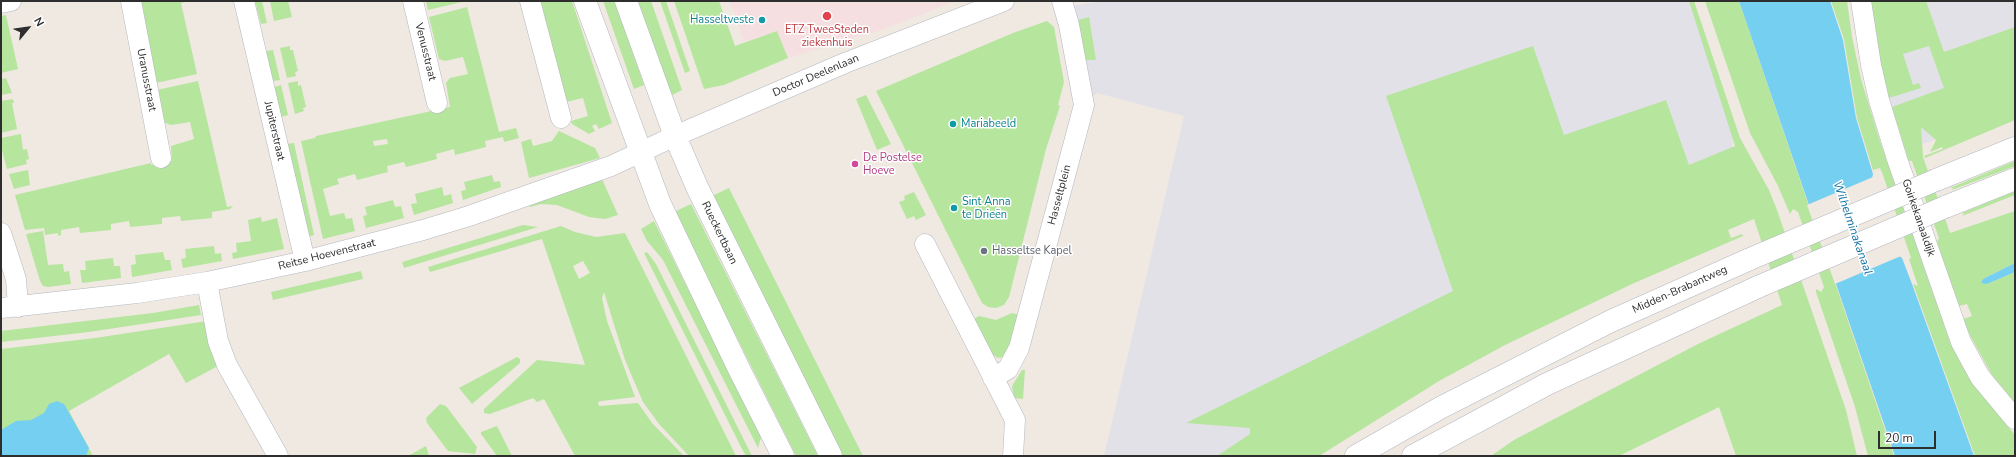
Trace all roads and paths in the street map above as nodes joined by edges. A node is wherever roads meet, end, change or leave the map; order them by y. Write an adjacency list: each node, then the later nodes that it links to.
1 (11, 1): 11 (street)
2 (131, 1): 17 (street, Uranusstraat)
3 (244, 1): 21 (street, Jupiterstraat)
4 (413, 1): 12 (street, Venusstraat)
5 (530, 1): 13 (street)
6 (585, 1): 16 (main road)
7 (626, 1): 14 (main road, Rueckertbaan)
8 (1004, 1): 14 (street, Doctor Deelenlaan)
9 (1062, 1): 24 (street, Hasseltplein)
10 (1861, 1): 25 (street, Goirkekanaaldijk)
11 (1, 3)
12 (437, 103)
13 (561, 118)
14 (675, 136): 16 (street, Doctor Deelenlaan); 28 (main road, Rueckertbaan)
15 (2015, 148): 30 (main road, Midden-Brabantweg, bridge)
16 (641, 152): 21 (street, Reitse Hoevenstraat); 27 (main road)
17 (161, 158)
18 (2015, 179): 31 (main road, bridge)
19 (1, 233): 23 (street)
20 (925, 244): 24 (street)
21 (304, 261): 22 (street, Reitse Hoevenstraat)
22 (207, 282): 23 (street, Reitse Hoevenstraat); 26 (street)
23 (10, 307)
24 (993, 378): 29 (street)
25 (2015, 419)
26 (278, 456)
27 (783, 456)
28 (831, 456)
29 (1013, 456)
30 (1356, 456)
31 (1413, 456)

